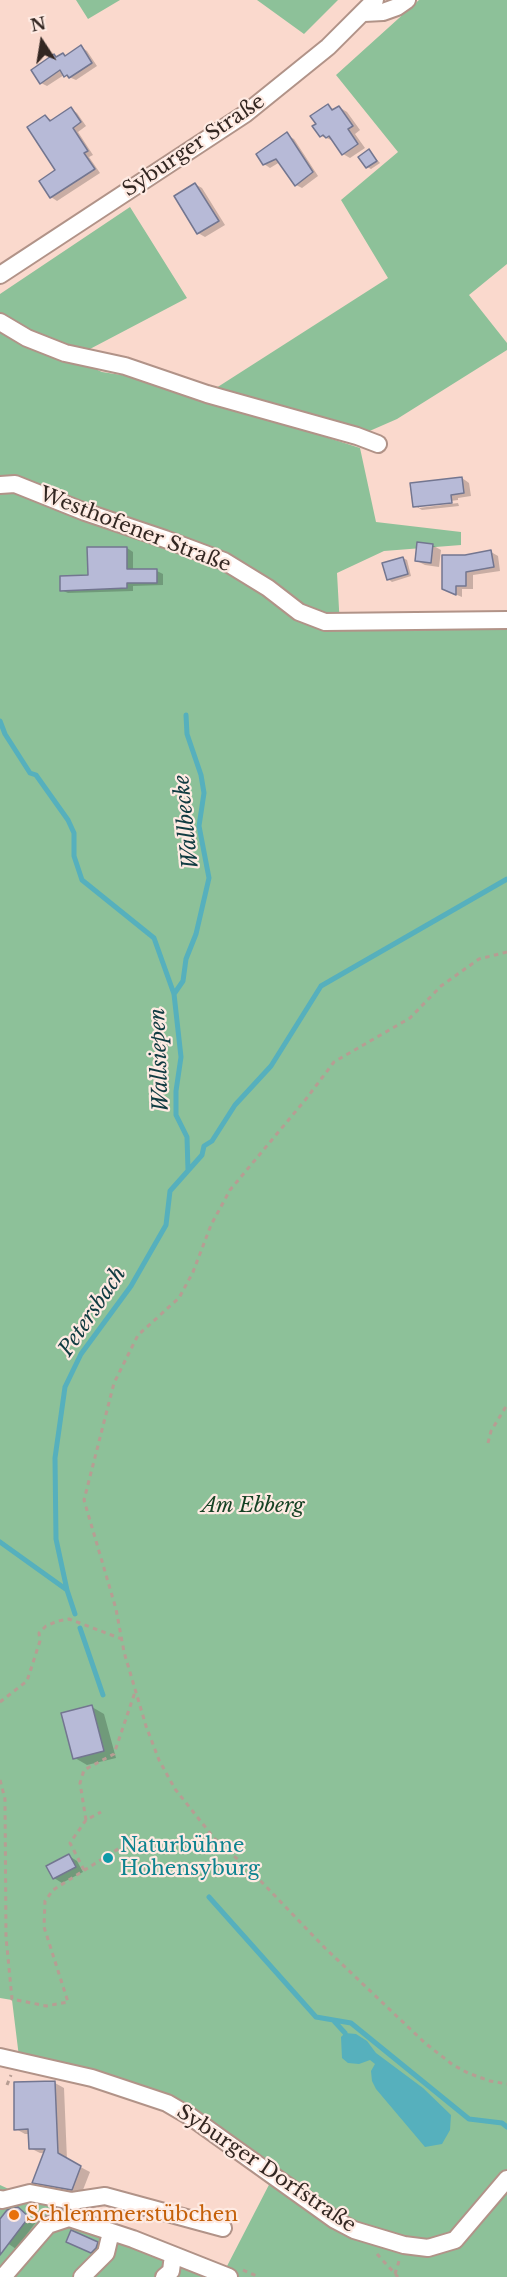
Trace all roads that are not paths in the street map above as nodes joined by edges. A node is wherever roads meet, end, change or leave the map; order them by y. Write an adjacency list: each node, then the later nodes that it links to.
1 (375, 0): 3 (street, Syburger Straße)
2 (407, 0): 3 (street)
3 (364, 13): 4 (street, Syburger Straße)
4 (0, 275)
5 (0, 322): 6 (street)
6 (378, 444)
7 (0, 485): 8 (street, Westhofener Straße)
8 (507, 620)
9 (0, 2057): 10 (street, Syburger Dorfstraße)
10 (507, 2179)
11 (1, 2201): 12 (street)
12 (223, 2228)
13 (111, 2232): 14 (street); 15 (street); 17 (street)
14 (173, 2255): 16 (street); 18 (street)
15 (3, 2272)
16 (205, 2272): 19 (street)
17 (82, 2277)
18 (165, 2277)
19 (229, 2277)

